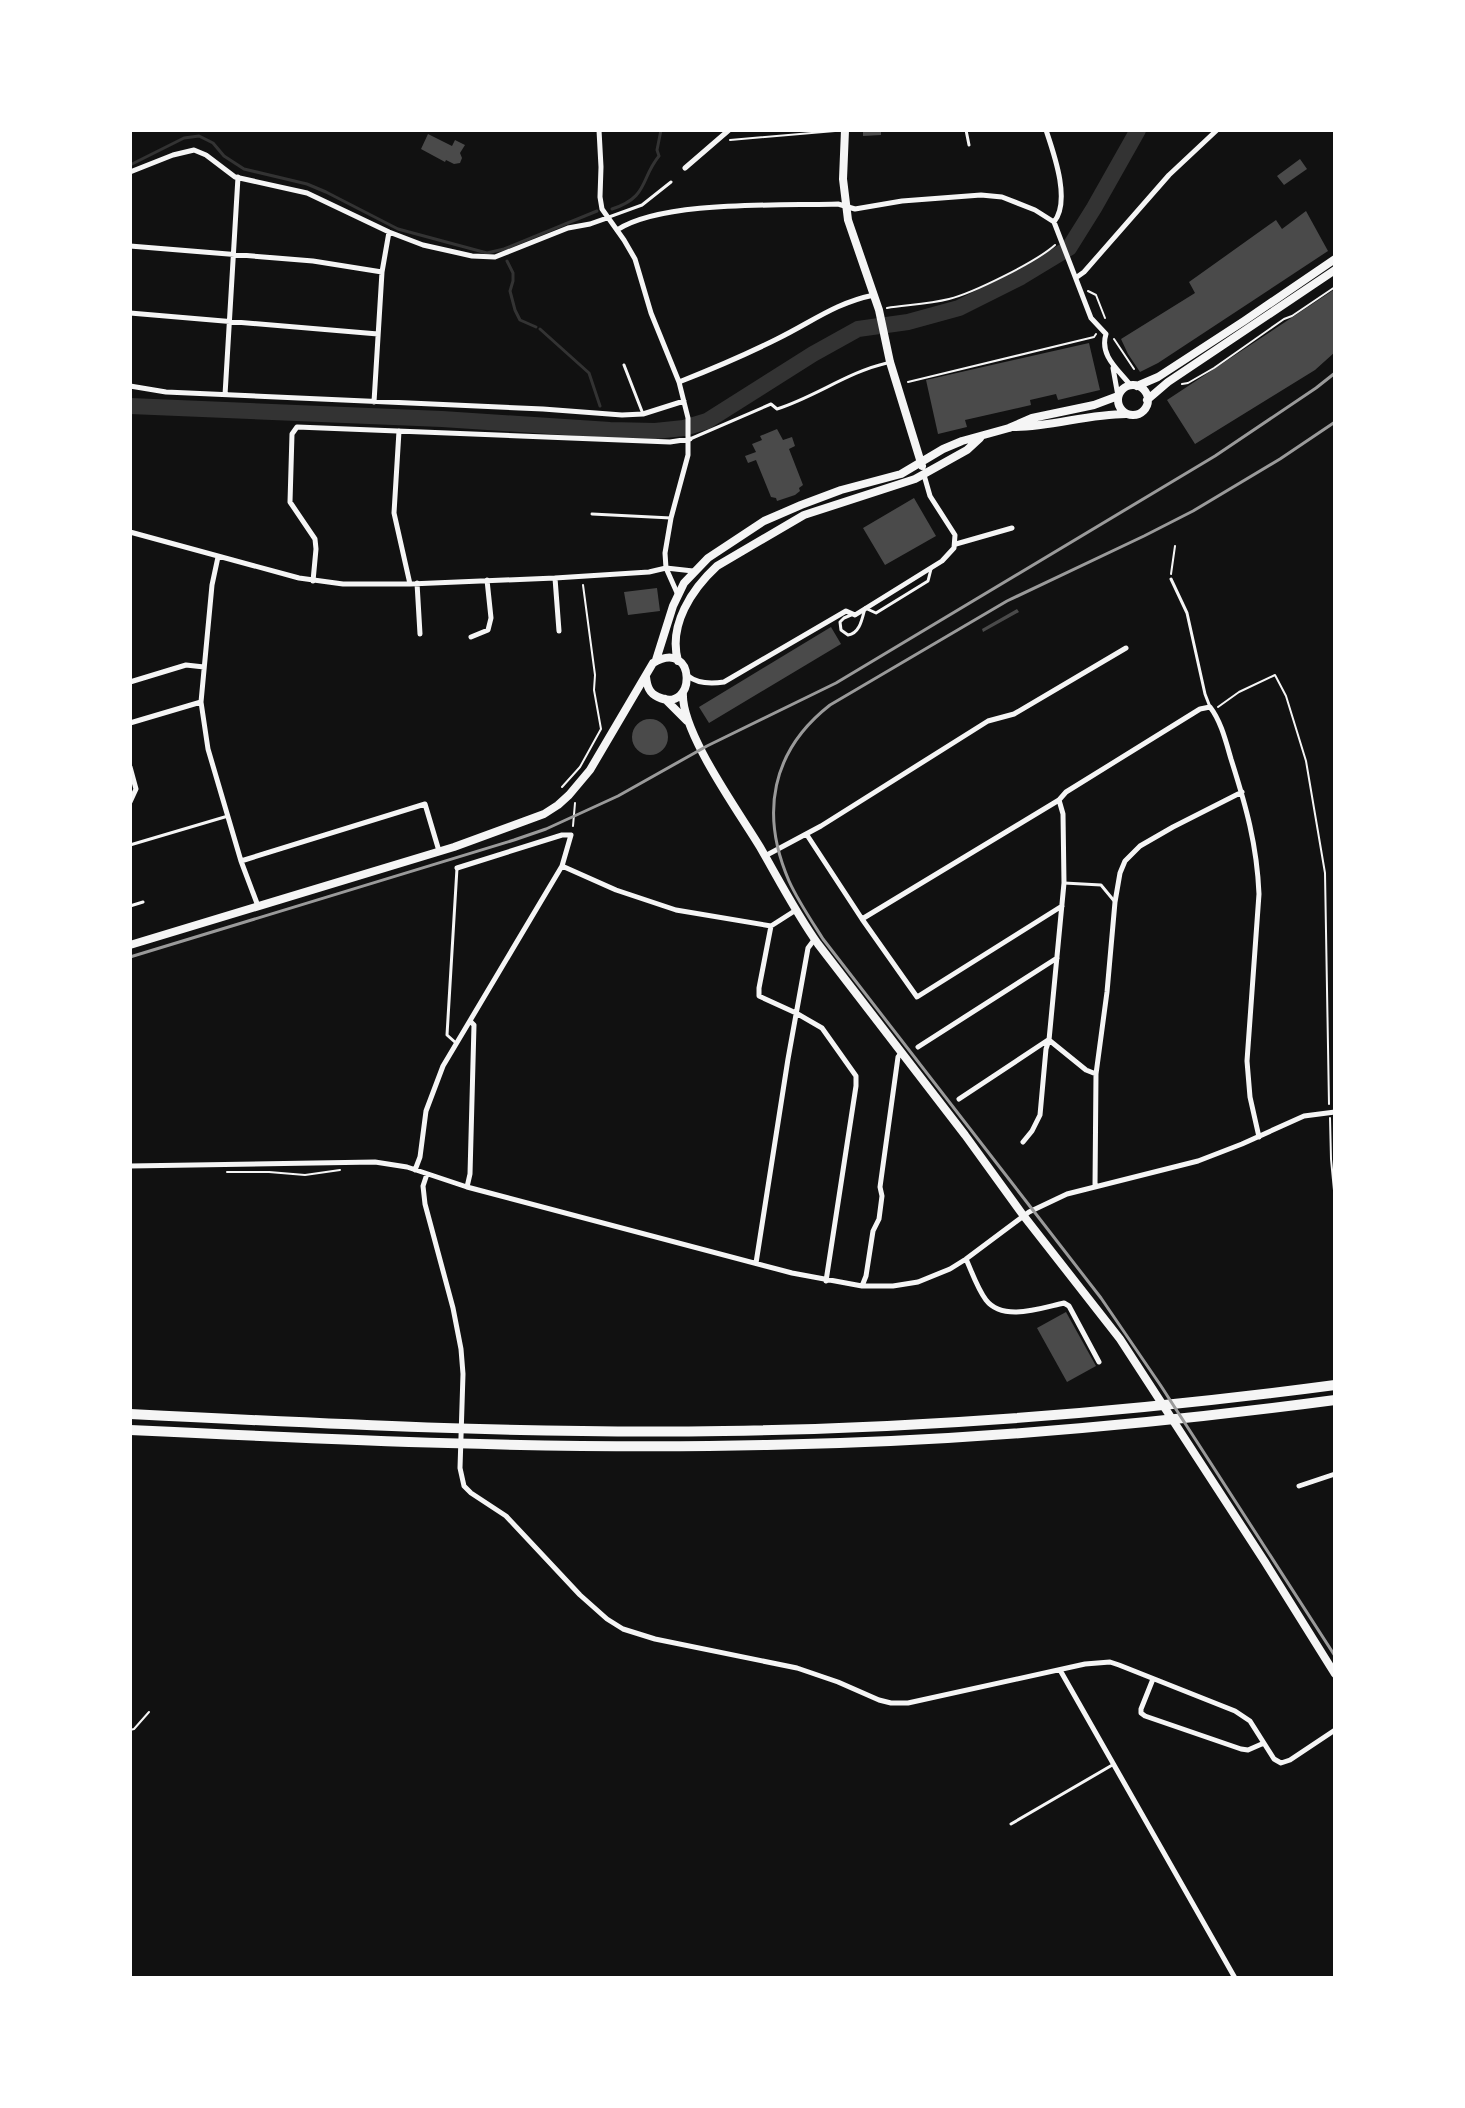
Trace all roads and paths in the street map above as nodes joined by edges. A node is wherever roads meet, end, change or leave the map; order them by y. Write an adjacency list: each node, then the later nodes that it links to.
1 (599, 130): 14 (street)
2 (729, 130): 7 (street)
3 (845, 130): 7 (path); 13 (main road)
4 (966, 130): 8 (lane)
5 (1046, 130): 15 (street)
6 (1217, 130): 24 (street)
7 (716, 141): 9 (street)
8 (969, 145)
9 (685, 168)
10 (130, 172): 11 (street)
11 (238, 177): 17 (street); 20 (street)
12 (671, 182): 14 (lane)
13 (846, 206): 15 (street); 16 (street); 26 (main road)
14 (607, 218): 16 (street); 17 (street)
15 (1054, 222): 18 (street)
16 (617, 230): 38 (street)
17 (389, 232): 23 (street)
18 (1062, 242): 24 (street); 28 (path)
19 (130, 246): 20 (street)
20 (233, 253): 23 (street); 30 (street)
21 (1335, 259): 42 (main road)
22 (1335, 270): 45 (main road)
23 (382, 272): 32 (street)
24 (1079, 275): 29 (path); 31 (street)
25 (1335, 287): 40 (path)
26 (874, 295): 28 (main road); 38 (street)
27 (130, 313): 30 (street)
28 (880, 314): 34 (main road)
29 (1105, 318)
30 (229, 320): 32 (street); 43 (street)
31 (1099, 327): 36 (street); 39 (path)
32 (378, 334): 47 (street)
33 (1114, 339): 37 (path)
34 (890, 362): 53 (lane); 54 (main road)
35 (624, 365): 48 (lane)
36 (1113, 367): 42 (street); 44 (street)
37 (1134, 369)
38 (679, 382): 46 (street)
39 (908, 382)
40 (1188, 383)
41 (130, 386): 43 (street)
42 (1134, 386): 44 (main road); 45 (main road)
43 (225, 395): 47 (street)
44 (1118, 396): 49 (main road); 50 (main road)
45 (1147, 400): 49 (main road)
46 (684, 401): 48 (street); 53 (street)
47 (374, 402): 48 (street)
48 (643, 414)
49 (1126, 414): 50 (main road)
50 (1009, 428): 52 (main road)
51 (399, 431): 53 (street); 69 (street); 70 (street)
52 (982, 436): 54 (main road); 55 (main road)
53 (690, 437): 57 (street)
54 (922, 463): 55 (main road); 64 (main road)
55 (924, 474): 60 (street); 79 (main road)
56 (592, 514): 57 (lane)
57 (671, 518): 63 (street)
58 (1012, 528): 60 (street)
59 (130, 532): 62 (street)
60 (956, 544): 72 (street)
61 (1175, 546): 67 (path)
62 (218, 557): 69 (street); 80 (street)
63 (666, 568): 64 (street); 65 (street); 71 (street)
64 (695, 571): 71 (main road)
65 (582, 576): 66 (street); 92 (path)
66 (555, 578): 68 (street); 74 (street)
67 (1171, 579): 88 (lane)
68 (487, 580): 70 (street); 76 (street)
69 (313, 581): 70 (street)
70 (414, 583): 75 (street)
71 (678, 595): 78 (main road)
72 (865, 608): 73 (street); 73 (lane)
73 (855, 615): 81 (street)
74 (559, 631)
75 (420, 634)
76 (471, 637)
77 (1126, 648): 99 (street)
78 (656, 660): 79 (main road); 82 (main road)
79 (678, 661): 81 (main road)
80 (204, 667): 83 (street); 86 (street)
81 (688, 676): 84 (main road)
82 (646, 677): 85 (main road); 87 (main road)
83 (130, 682)
84 (683, 692): 85 (main road); 89 (main road)
85 (660, 698): 87 (main road); 89 (main road)
86 (201, 702): 90 (street); 97 (street)
87 (630, 704): 101 (main road)
88 (1210, 707): 93 (street); 94 (street); 126 (path)
89 (688, 722): 102 (main road)
90 (130, 723)
91 (130, 767): 95 (street)
92 (562, 787)
93 (1242, 792): 108 (street); 127 (street)
94 (1059, 800): 106 (street); 113 (street)
95 (130, 802)
96 (575, 803): 98 (path)
97 (228, 816): 100 (lane); 103 (street)
98 (571, 835): 104 (street); 105 (street)
99 (807, 835): 102 (street); 113 (street)
100 (130, 845)
101 (439, 851): 103 (street); 110 (main road)
102 (765, 856): 112 (main road)
103 (241, 861): 110 (street)
104 (562, 866): 114 (street); 119 (street)
105 (457, 868): 121 (lane)
106 (1064, 883): 108 (lane); 111 (street)
107 (143, 902): 109 (lane)
108 (1115, 902): 124 (street)
109 (130, 906)
110 (258, 906): 116 (main road)
111 (1062, 906): 113 (street); 117 (street)
112 (796, 910): 114 (street); 115 (main road)
113 (862, 919)
114 (771, 926): 118 (street)
115 (815, 940): 118 (street); 123 (main road)
116 (130, 945)
117 (1058, 957): 120 (street); 122 (street)
118 (796, 1013): 139 (street); 140 (street)
119 (470, 1021): 121 (street); 135 (street)
120 (1049, 1040): 124 (street); 125 (street); 128 (street)
121 (457, 1043): 130 (street)
122 (918, 1047)
123 (902, 1053): 137 (main road); 141 (street)
124 (1096, 1074): 134 (street)
125 (959, 1099)
126 (1332, 1112): 127 (street); 136 (path)
127 (1259, 1137): 134 (street)
128 (1023, 1142)
129 (130, 1166): 130 (street)
130 (415, 1170): 132 (street)
131 (230, 1172): 133 (path)
132 (427, 1174): 135 (street); 149 (street)
133 (297, 1175)
134 (1095, 1186): 137 (street)
135 (467, 1187): 139 (street)
136 (1335, 1201)
137 (1023, 1215): 138 (street); 150 (main road)
138 (966, 1259): 141 (street); 142 (street)
139 (756, 1263): 140 (street)
140 (826, 1281): 141 (street)
141 (862, 1286)
142 (1099, 1362)
143 (1335, 1385): 145 (highway)
144 (1335, 1400): 146 (highway)
145 (130, 1414)
146 (130, 1430)
147 (1335, 1474): 148 (street)
148 (1299, 1486)
149 (1060, 1670): 151 (street); 156 (street)
150 (1334, 1672)
151 (1153, 1679): 155 (street); 155 (street)
152 (149, 1712): 153 (path)
153 (130, 1730)
154 (1335, 1730): 155 (street)
155 (1264, 1743)
156 (1114, 1764): 157 (lane); 158 (street)
157 (1011, 1824)
158 (1235, 1978)

